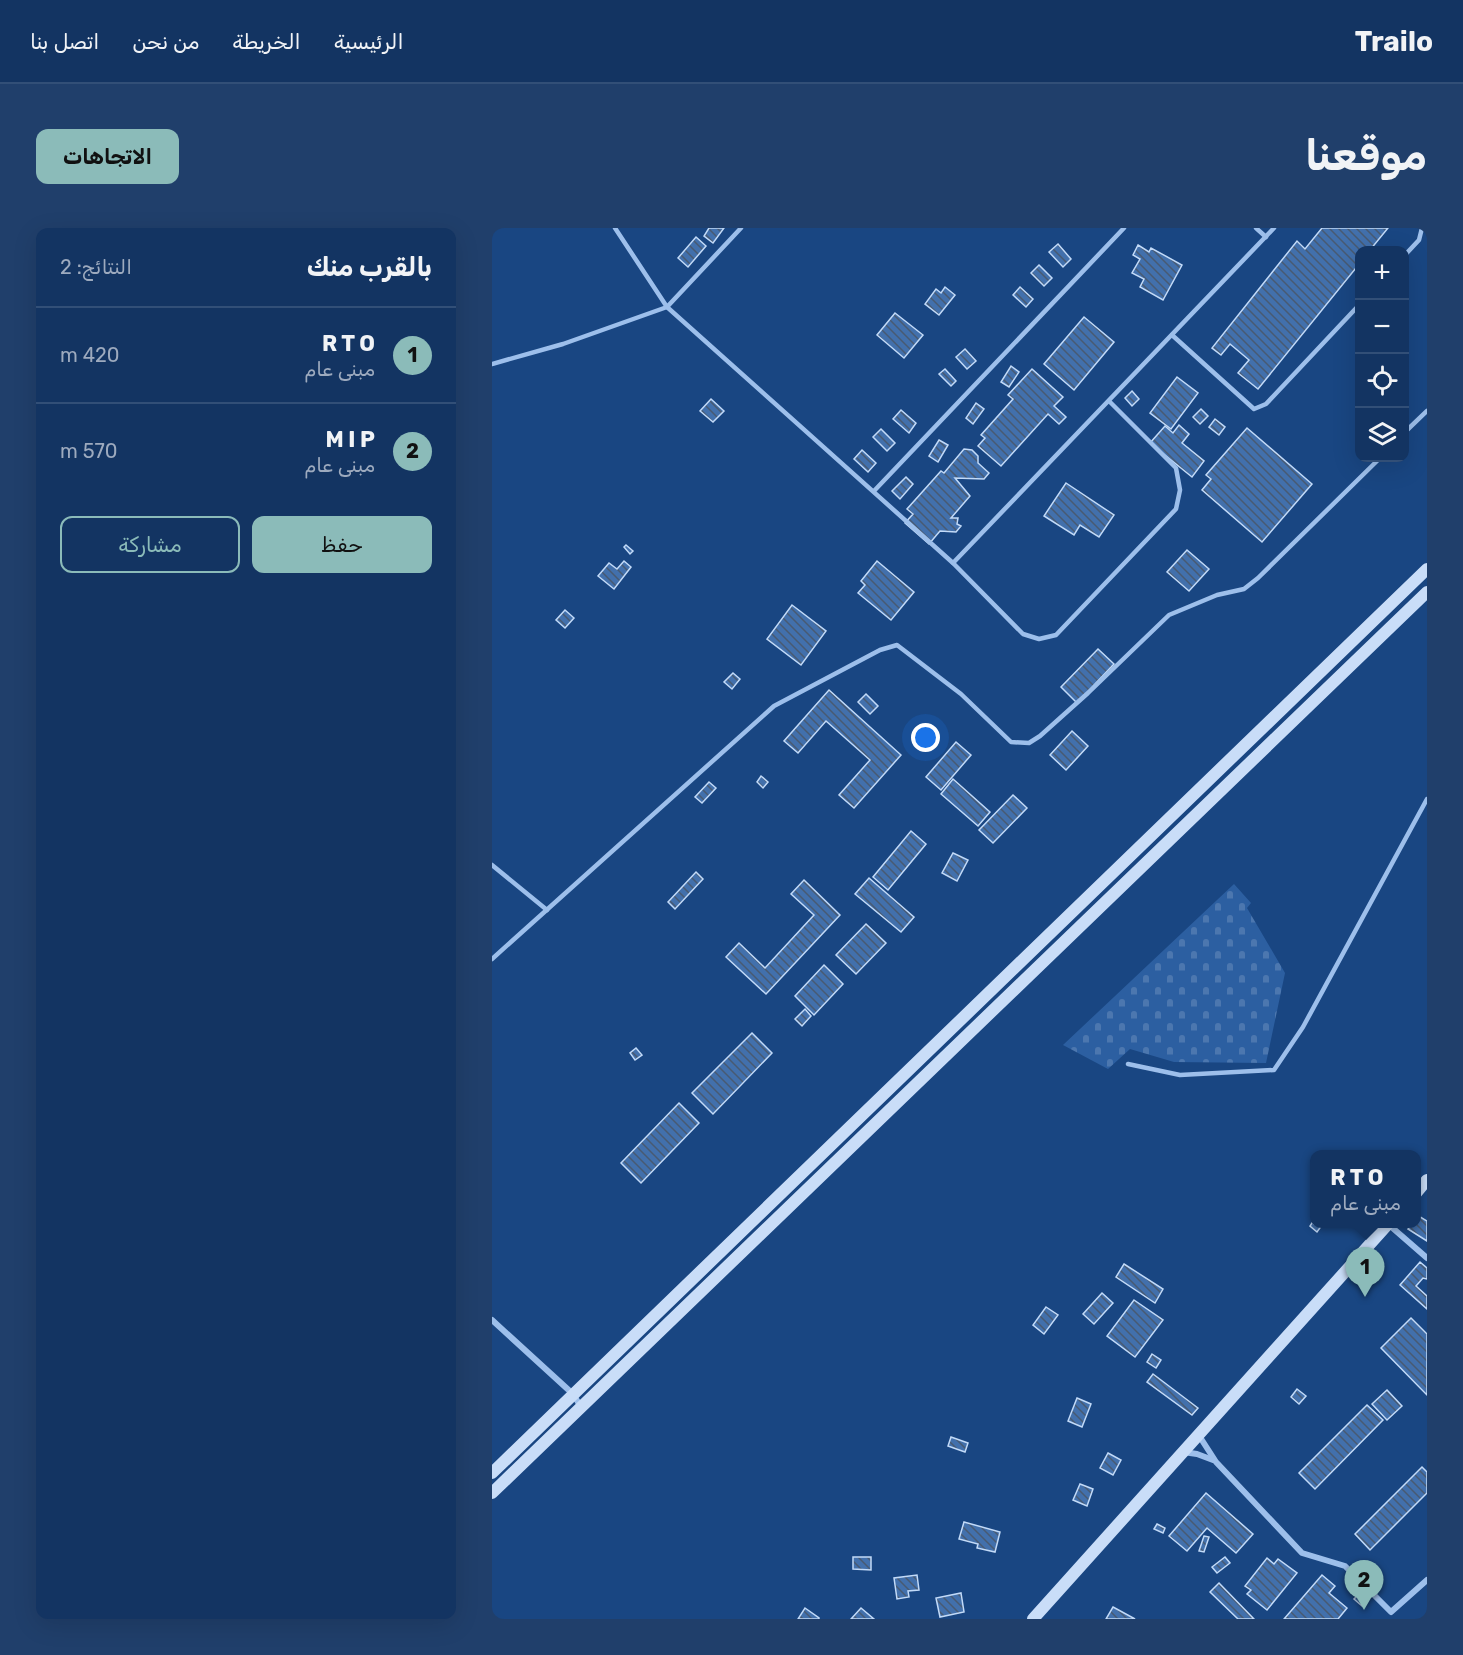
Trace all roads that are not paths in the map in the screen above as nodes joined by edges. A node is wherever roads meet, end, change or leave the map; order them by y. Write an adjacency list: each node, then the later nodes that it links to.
1 (615, 228): 9 (lane)
2 (741, 228): 9 (lane)
3 (1124, 228): 17 (lane)
4 (1256, 228): 7 (lane)
5 (1274, 228): 7 (lane)
6 (1422, 228): 8 (lane)
7 (1266, 237): 11 (lane)
8 (1409, 251)
9 (667, 307): 12 (lane); 17 (lane)
10 (1355, 308): 11 (lane)
11 (1172, 335): 13 (lane)
12 (492, 364)
13 (1109, 400): 18 (lane); 18 (lane)
14 (1427, 411): 15 (lane)
15 (1409, 428)
16 (1376, 462): 23 (lane)
17 (874, 491): 18 (lane)
18 (953, 563)
19 (1427, 569): 30 (main road)
20 (1427, 592): 31 (main road)
21 (1427, 799): 25 (lane)
22 (492, 865): 23 (lane)
23 (547, 910): 24 (lane)
24 (492, 958)
25 (1128, 1064)
26 (1384, 1228): 32 (main road)
27 (1393, 1228): 28 (street)
28 (1427, 1258)
29 (492, 1320): 30 (street)
30 (573, 1394): 31 (street); 35 (main road)
31 (581, 1408): 36 (main road)
32 (1198, 1434): 33 (main road); 34 (street)
33 (1182, 1452): 34 (street); 38 (main road)
34 (1216, 1462): 37 (street)
35 (492, 1473)
36 (492, 1493)
37 (1427, 1580)
38 (1033, 1619)

